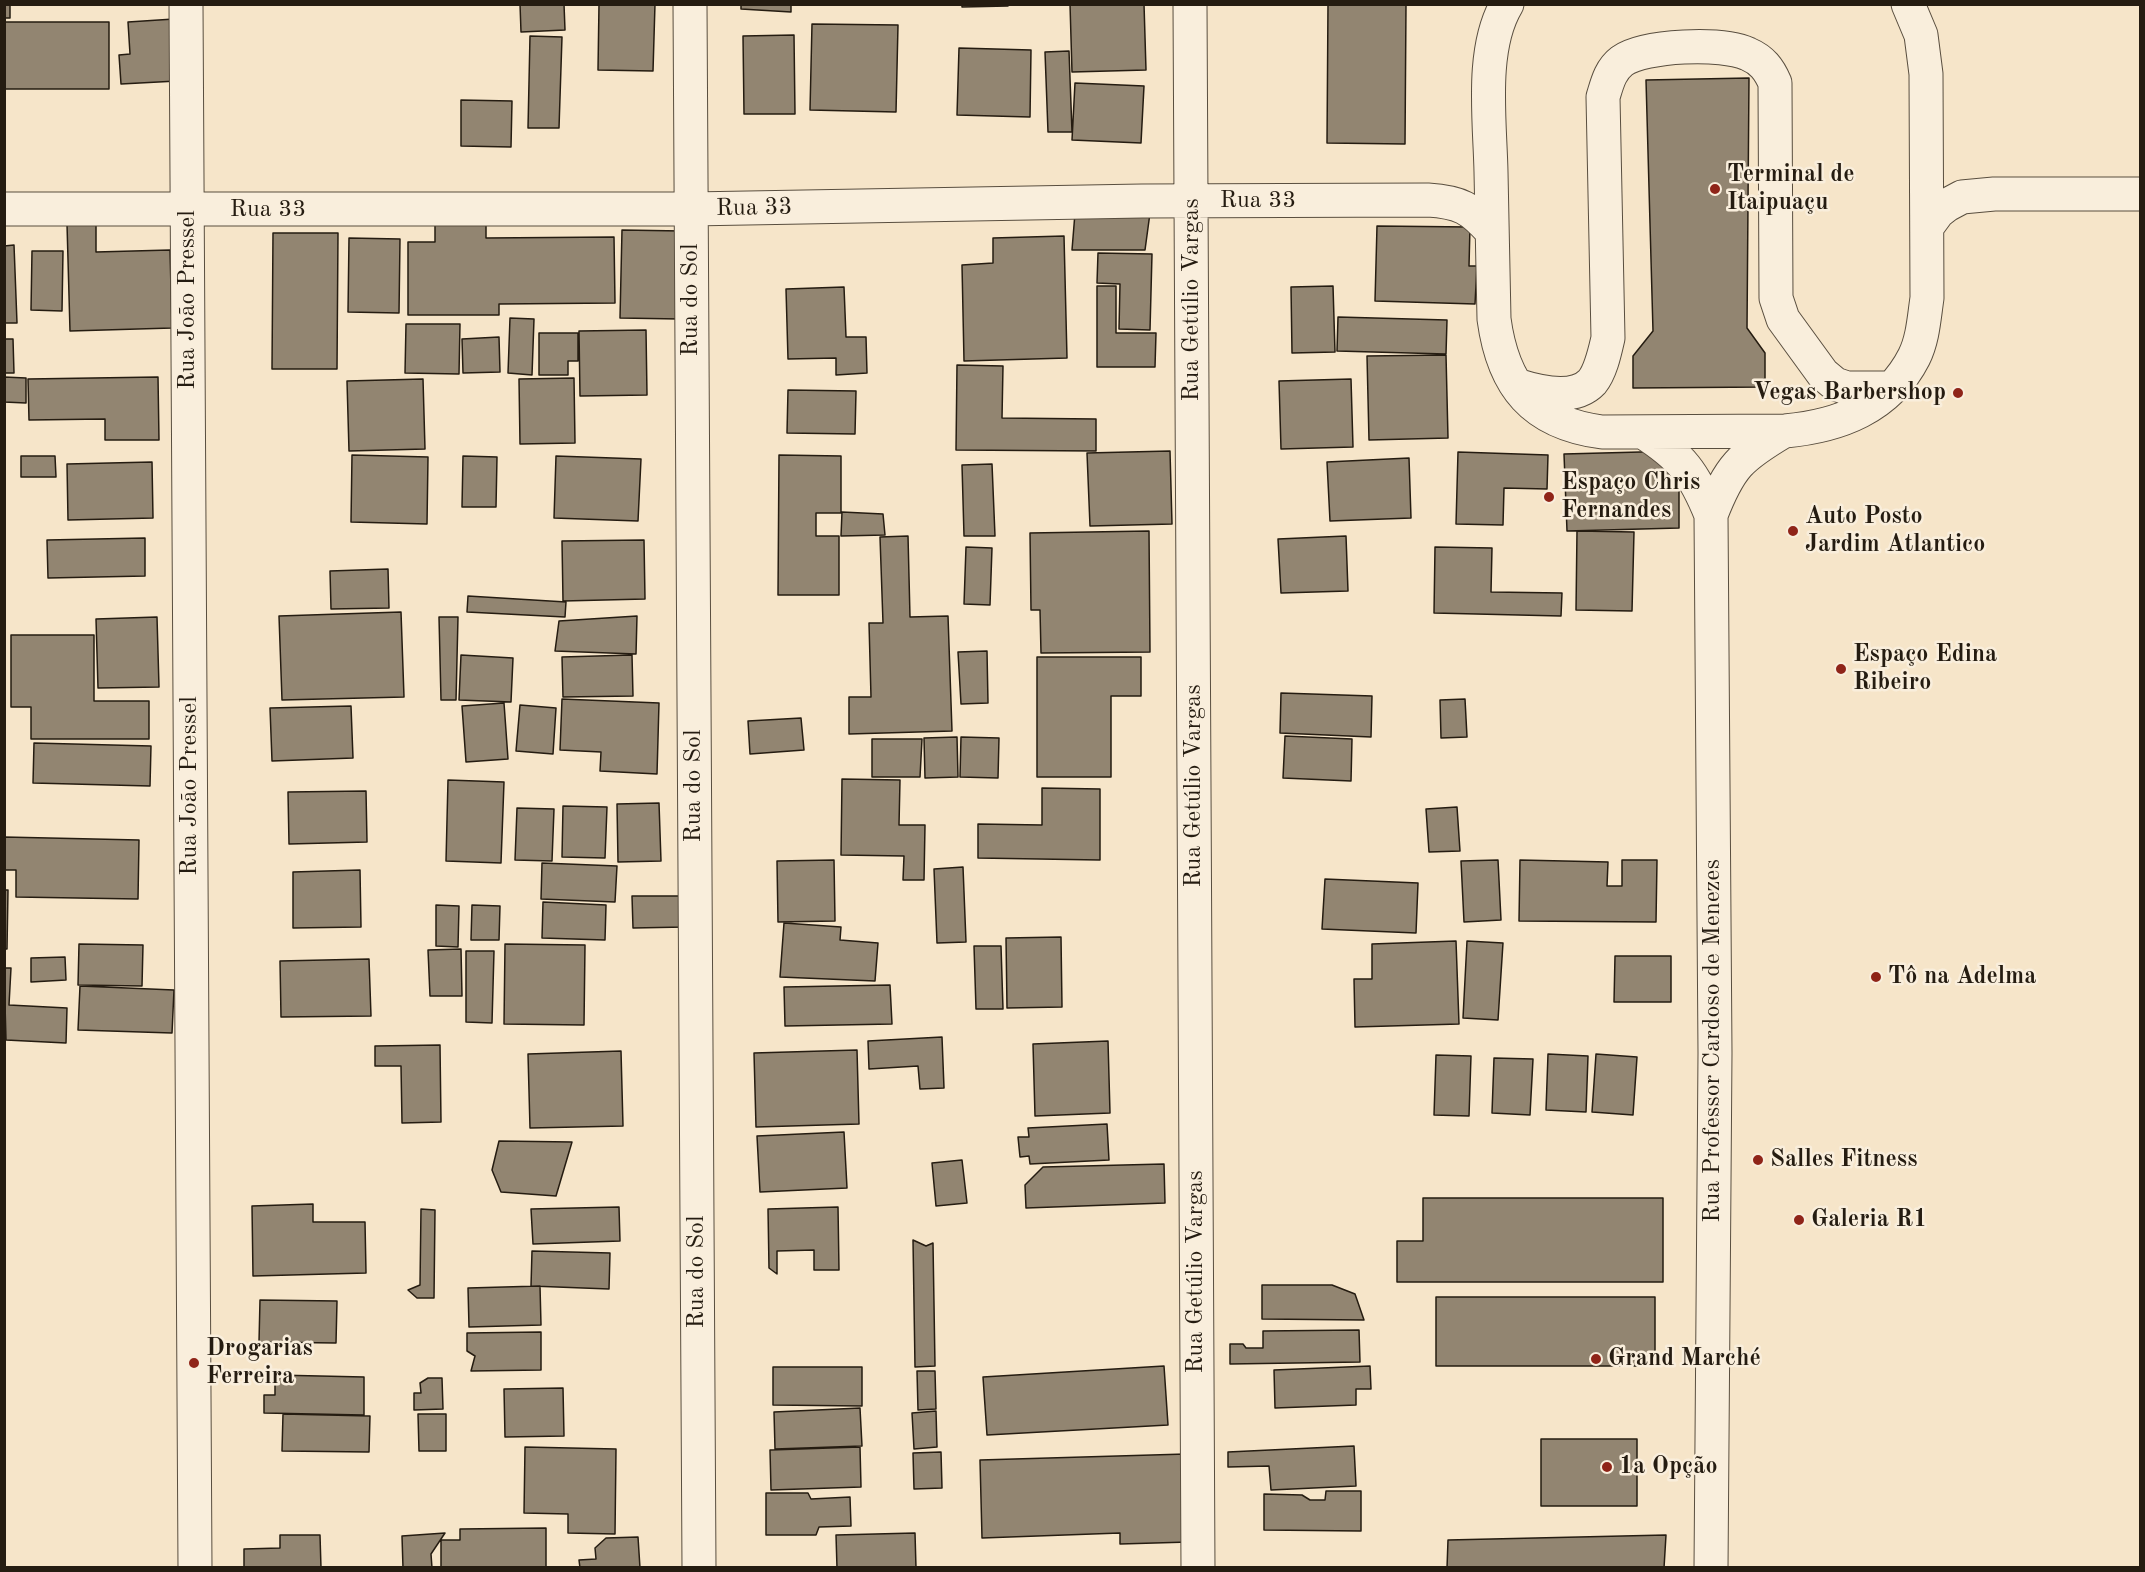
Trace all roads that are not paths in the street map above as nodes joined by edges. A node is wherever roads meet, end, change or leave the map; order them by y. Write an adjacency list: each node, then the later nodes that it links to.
1 (186, 4): 10 (street, Rua João Pressel)
2 (690, 4): 9 (street, Rua do Sol)
3 (1190, 4): 7 (street, Rua Getúlio Vargas)
4 (1507, 4): 12 (street)
5 (1908, 4): 11 (street)
6 (2140, 194): 11 (street)
7 (1192, 201): 9 (street, Rua 33); 12 (street, Rua 33); 20 (street, Rua Getúlio Vargas)
8 (4, 209): 10 (street, Rua 33)
9 (691, 209): 10 (street, Rua 33); 19 (street, Rua do Sol)
10 (188, 211): 18 (street, Rua João Pressel)
11 (1927, 227): 14 (street)
12 (1492, 232): 13 (street)
13 (1516, 386): 14 (street); 16 (street)
14 (1892, 388): 15 (street)
15 (1785, 431): 16 (street); 17 (street, Rua Professor Cardoso de Menezes)
16 (1643, 432): 17 (street, Rua Professor Cardoso de Menezes)
17 (1711, 515): 21 (street, Rua Professor Cardoso de Menezes)
18 (195, 1568)
19 (699, 1568)
20 (1198, 1568)
21 (1711, 1568)

